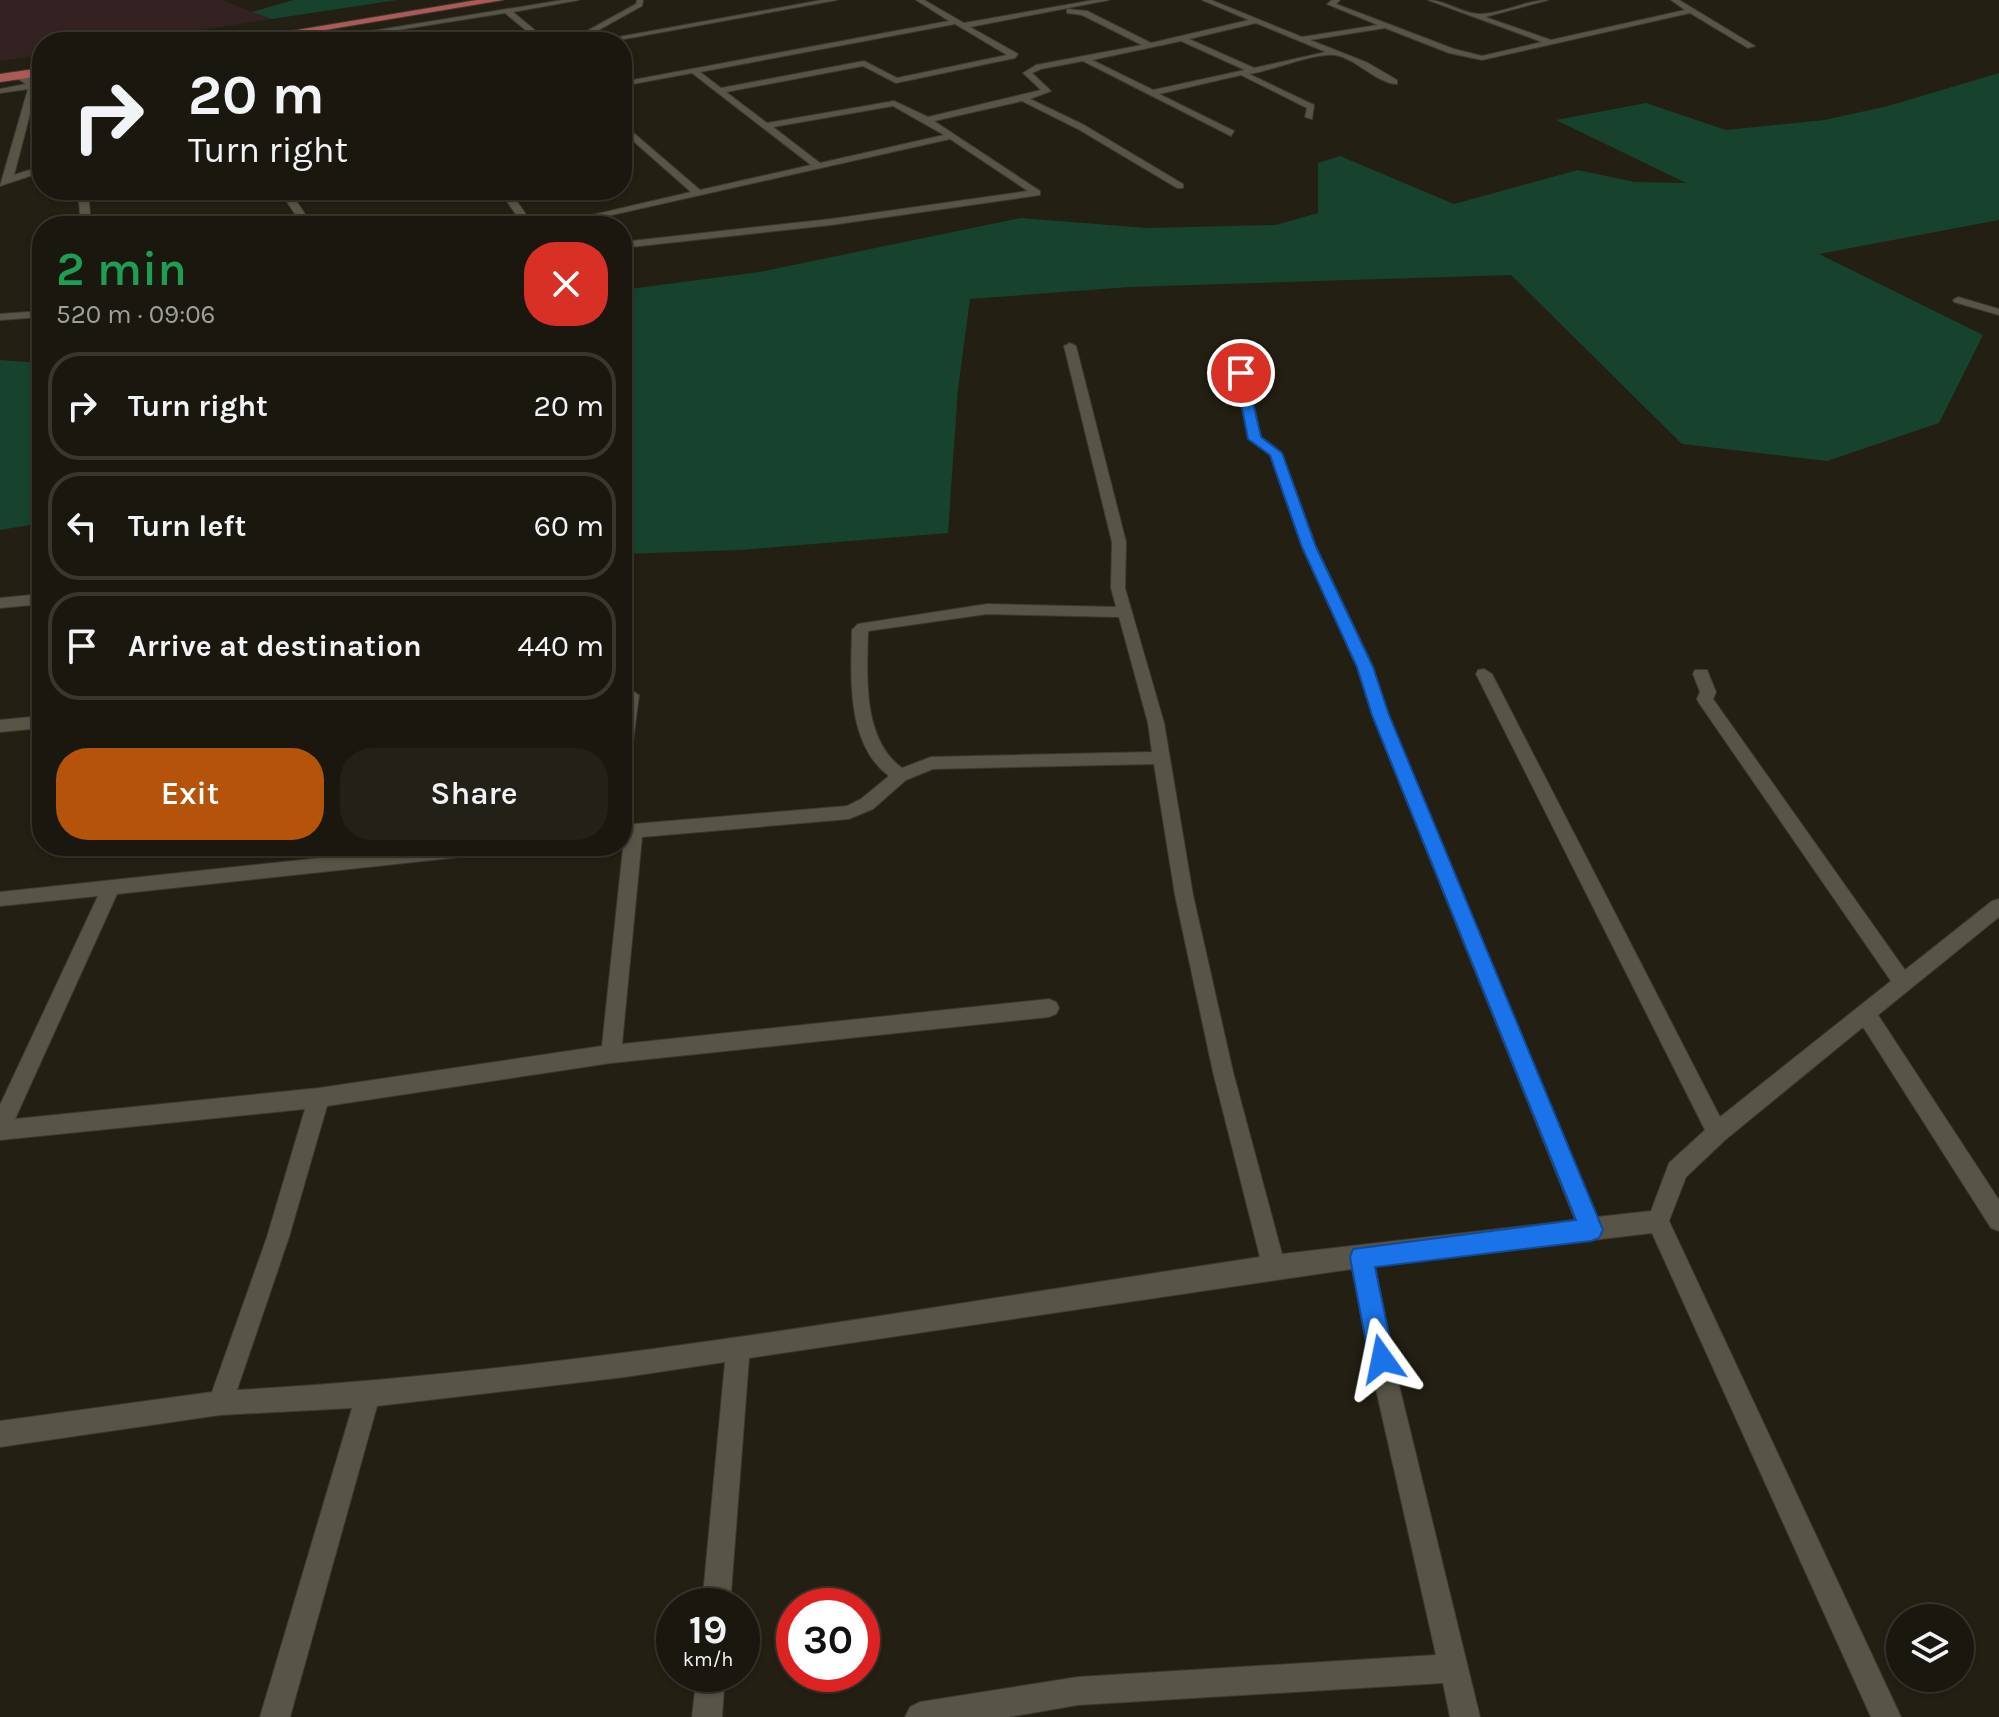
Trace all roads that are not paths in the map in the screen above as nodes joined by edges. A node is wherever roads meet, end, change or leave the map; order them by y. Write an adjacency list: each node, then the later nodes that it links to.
1 (498, 0): 19 (main road)
2 (576, 0): 13 (street)
3 (640, 0): 22 (street)
4 (834, 0): 23 (street)
5 (919, 0): 17 (street)
6 (1106, 0): 12 (street)
7 (1205, 0): 16 (street)
8 (1337, 0): 18 (street)
9 (1431, 0): 15 (street)
10 (1545, 0): 15 (street)
11 (1674, 0): 14 (street)
12 (1083, 10): 17 (street); 27 (street)
13 (507, 11): 20 (street); 21 (street)
14 (1689, 11): 26 (street); 28 (street)
15 (1478, 16): 26 (street)
16 (1256, 21): 24 (street); 25 (street)
17 (959, 24): 30 (street); 33 (street)
18 (1386, 25): 25 (street); 26 (street)
19 (295, 32)
20 (372, 32)
21 (533, 32)
22 (590, 32)
23 (632, 35)
24 (1183, 39): 27 (street); 34 (street)
25 (1300, 39): 29 (street)
26 (1552, 43)
27 (1150, 46): 31 (street)
28 (1751, 46)
29 (1331, 53): 34 (street); 42 (street)
30 (1015, 56): 32 (street); 39 (street)
31 (1084, 59): 32 (street); 46 (street)
32 (1039, 67): 47 (street)
33 (692, 70): 41 (street); 44 (street)
34 (1254, 71): 36 (street)
35 (32, 73): 37 (main road)
36 (1244, 74): 46 (street); 50 (street)
37 (18, 75): 38 (main road); 40 (street)
38 (0, 78)
39 (896, 81): 44 (street); 49 (street)
40 (32, 82)
41 (632, 82)
42 (1394, 82)
43 (32, 86): 45 (street)
44 (722, 90): 52 (street)
45 (0, 91)
46 (1152, 93): 53 (street)
47 (1024, 98): 51 (street); 59 (street)
48 (32, 102): 58 (street)
49 (894, 103): 51 (street); 52 (street)
50 (1309, 117)
51 (927, 120): 54 (street)
52 (765, 126): 56 (street)
53 (1231, 133)
54 (952, 136): 56 (street); 62 (street)
55 (632, 137): 60 (street)
56 (818, 166): 60 (street)
57 (32, 172): 58 (street)
58 (4, 182)
59 (1180, 186)
60 (699, 194): 61 (street)
61 (597, 216)
62 (632, 244)
63 (1958, 300): 64 (street)
64 (1999, 312)
65 (32, 315): 66 (street)
66 (0, 317)
67 (1070, 346): 71 (street)
68 (1241, 373): 93 (street)
69 (32, 600): 70 (street)
70 (0, 603)
71 (1124, 612): 76 (street); 77 (street)
72 (1484, 674): 90 (street)
73 (1701, 674): 84 (street)
74 (32, 723): 75 (street)
75 (0, 726)
76 (1161, 758): 77 (street); 95 (street)
77 (900, 776): 78 (street)
78 (632, 831)
79 (337, 856): 81 (street)
80 (626, 856): 87 (street)
81 (110, 889): 82 (street); 89 (street)
82 (0, 899)
83 (1999, 906): 84 (street)
84 (1903, 982): 86 (street)
85 (1049, 1008): 87 (street)
86 (1867, 1016): 90 (street); 91 (street)
87 (611, 1054): 88 (street)
88 (319, 1098): 89 (street); 98 (street)
89 (0, 1129)
90 (1717, 1133): 92 (street)
91 (1999, 1220)
92 (1658, 1221): 93 (street); 107 (street)
93 (1591, 1230): 94 (street)
94 (1361, 1257): 95 (street); 101 (street)
95 (1274, 1267): 96 (street)
96 (738, 1350): 97 (street); 100 (street)
97 (368, 1395): 98 (street); 103 (street)
98 (220, 1403): 99 (street)
99 (0, 1434)
100 (718, 1588)
101 (1453, 1668): 105 (street); 106 (street)
102 (709, 1692): 104 (street)
103 (275, 1717)
104 (707, 1717)
105 (920, 1717)
106 (1465, 1717)
107 (1886, 1717)

